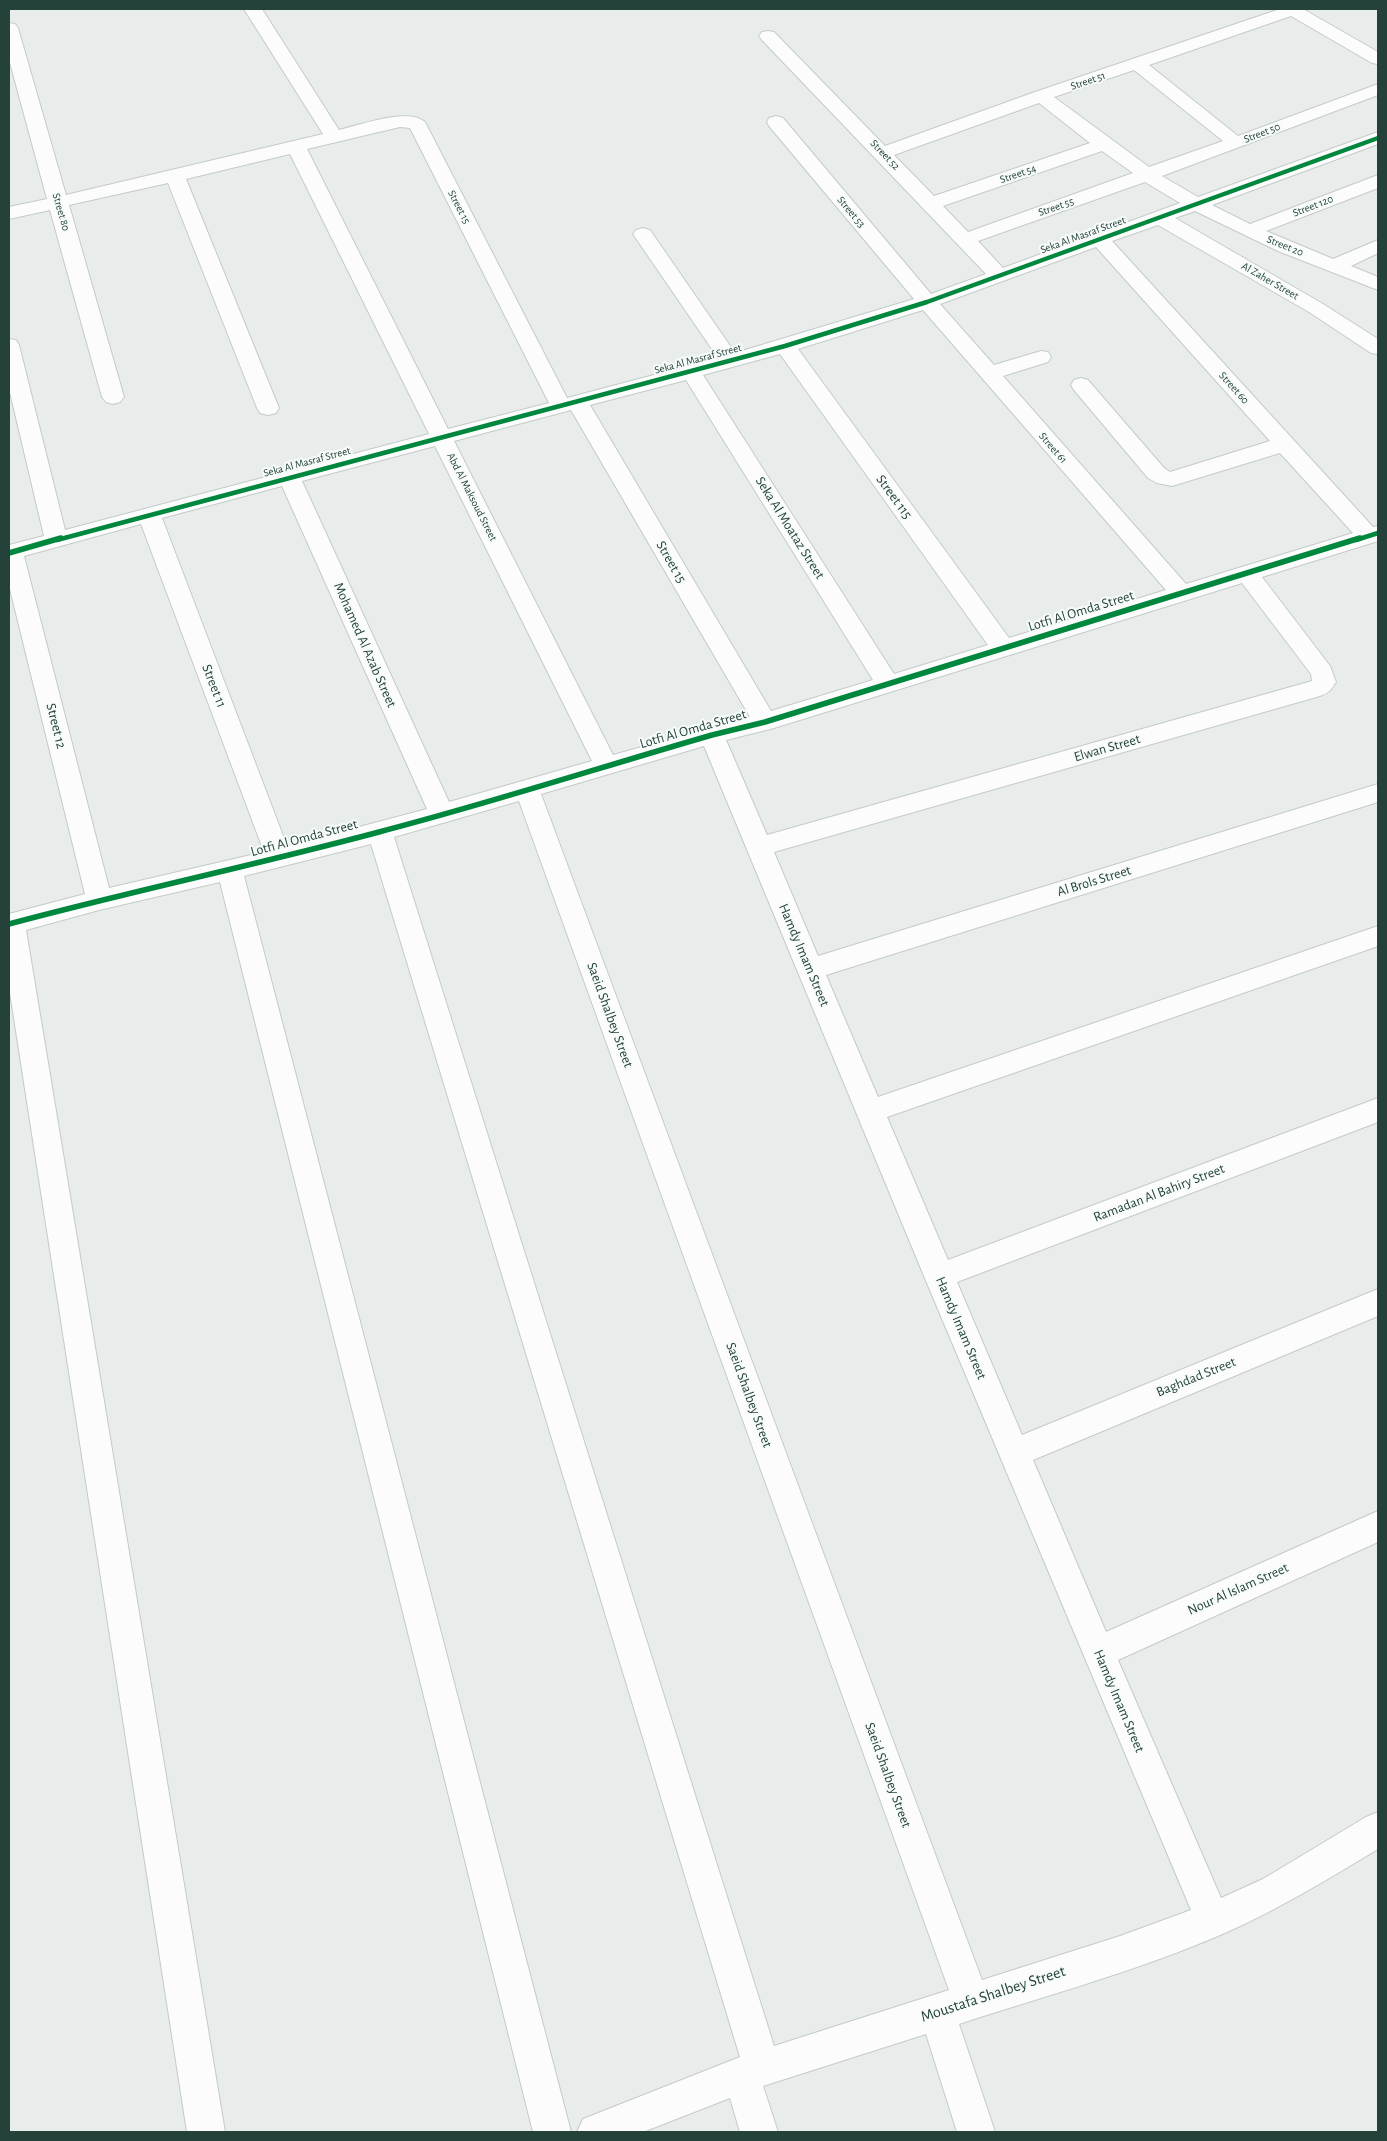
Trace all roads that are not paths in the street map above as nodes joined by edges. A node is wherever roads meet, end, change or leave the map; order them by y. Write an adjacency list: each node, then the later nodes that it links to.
1 (253, 9): 10 (street)
2 (1292, 10): 5 (street); 6 (street, Street 51)
3 (9, 28): 19 (street, Street 80)
4 (768, 36): 15 (street, Street 52)
5 (1378, 59)
6 (1137, 64): 8 (street, Street 51); 12 (street)
7 (1378, 89): 12 (street, Street 50)
8 (1041, 96): 13 (street, Street 20); 15 (street, Street 51)
9 (776, 122): 32 (street, Street 53)
10 (334, 137): 14 (street); 42 (street, Street 15)
11 (1378, 138): 21 (street, Seka Al Masraf Street)
12 (1236, 142): 16 (street, Street 50)
13 (1105, 144): 16 (street, Street 20); 20 (street, Street 54)
14 (296, 147): 17 (street); 44 (street, Abd Al Maksoud Street)
15 (883, 153): 20 (street, Street 52)
16 (1146, 175): 21 (street, Street 20); 26 (street, Street 55)
17 (175, 176): 19 (street); 43 (street)
18 (1378, 181): 24 (street, Street 120)
19 (58, 202): 22 (street); 41 (street, Street 80)
20 (932, 203): 26 (street, Street 52)
21 (1194, 204): 23 (street, Seka Al Masraf Street); 24 (street, Street 20)
22 (9, 213)
23 (1159, 217): 27 (street, Seka Al Masraf Street); 35 (street, Al Zaher Street)
24 (1249, 231): 29 (street, Street 20)
25 (643, 234): 37 (street)
26 (966, 239): 30 (street, Street 52)
27 (1100, 240): 30 (street, Seka Al Masraf Street); 45 (street, Street 60)
28 (1378, 246): 29 (street)
29 (1335, 266): 31 (street, Street 20)
30 (1000, 276): 32 (street, Seka Al Masraf Street)
31 (1378, 284)
32 (927, 302): 34 (street, Seka Al Masraf Street); 39 (street, Street 61)
33 (9, 345): 49 (street)
34 (785, 346): 37 (street, Seka Al Masraf Street); 53 (street, Street 115)
35 (1378, 348)
36 (1041, 357): 39 (street)
37 (730, 361): 38 (street, Seka Al Masraf Street)
38 (691, 372): 42 (street, Seka Al Masraf Street); 54 (street, Seka Al Moataz Street)
39 (989, 374): 52 (street, Street 61)
40 (1081, 386): 45 (street)
41 (113, 397)
42 (569, 404): 44 (street, Seka Al Masraf Street); 55 (street, Street 15)
43 (268, 408)
44 (442, 437): 46 (street, Seka Al Masraf Street); 57 (street, Abd Al Maksoud Street)
45 (1284, 444): 48 (street, Street 60)
46 (289, 477): 47 (street, Seka Al Masraf Street); 60 (street, Mohamed Al Azab Street)
47 (149, 514): 49 (street, Seka Al Masraf Street); 63 (street, Street 11)
48 (1373, 535): 51 (street, Lotfi Al Omda Street)
49 (56, 540): 50 (street, Seka Al Masraf Street)
50 (11, 553): 65 (street, Street 12)
51 (1247, 573): 52 (street, Lotfi Al Omda Street); 62 (street, Elwan Street)
52 (1181, 593): 53 (street, Lotfi Al Omda Street)
53 (1003, 648): 54 (street, Lotfi Al Omda Street)
54 (888, 684): 55 (street, Lotfi Al Omda Street)
55 (765, 722): 56 (street, Lotfi Al Omda Street)
56 (712, 735): 57 (street, Lotfi Al Omda Street); 62 (street, Hamdy Imam Street)
57 (606, 767): 58 (street, Lotfi Al Omda Street)
58 (527, 790): 60 (street, Lotfi Al Omda Street); 78 (street, Saeid Shalbey Street)
59 (1378, 793): 68 (street, Al Brols Street)
60 (441, 813): 61 (street, Lotfi Al Omda Street)
61 (380, 832): 63 (street, Lotfi Al Omda Street); 80 (street)
62 (759, 847): 68 (street, Hamdy Imam Street)
63 (279, 858): 64 (street, Lotfi Al Omda Street)
64 (230, 870): 65 (street, Lotfi Al Omda Street); 82 (street)
65 (98, 900): 66 (street, Lotfi Al Omda Street)
66 (10, 924): 81 (street)
67 (1378, 936): 70 (street)
68 (810, 969): 70 (street, Hamdy Imam Street)
69 (1378, 1110): 71 (street, Ramadan Al Bahiry Street)
70 (870, 1111): 71 (street, Hamdy Imam Street)
71 (939, 1276): 73 (street, Hamdy Imam Street)
72 (1378, 1302): 73 (street, Baghdad Street)
73 (1014, 1453): 75 (street, Hamdy Imam Street)
74 (1378, 1526): 75 (street, Nour Al Islam Street)
75 (1098, 1652): 77 (street, Hamdy Imam Street)
76 (1378, 1829): 77 (street, Moustafa Shalbey Street)
77 (1213, 1920): 78 (street, Moustafa Shalbey Street)
78 (971, 2000): 79 (street, Moustafa Shalbey Street)
79 (937, 2012): 80 (street, Moustafa Shalbey Street); 85 (street)
80 (751, 2072): 83 (street, Moustafa Shalbey Street); 84 (street)
81 (206, 2132)
82 (552, 2132)
83 (596, 2132)
84 (759, 2132)
85 (976, 2132)

